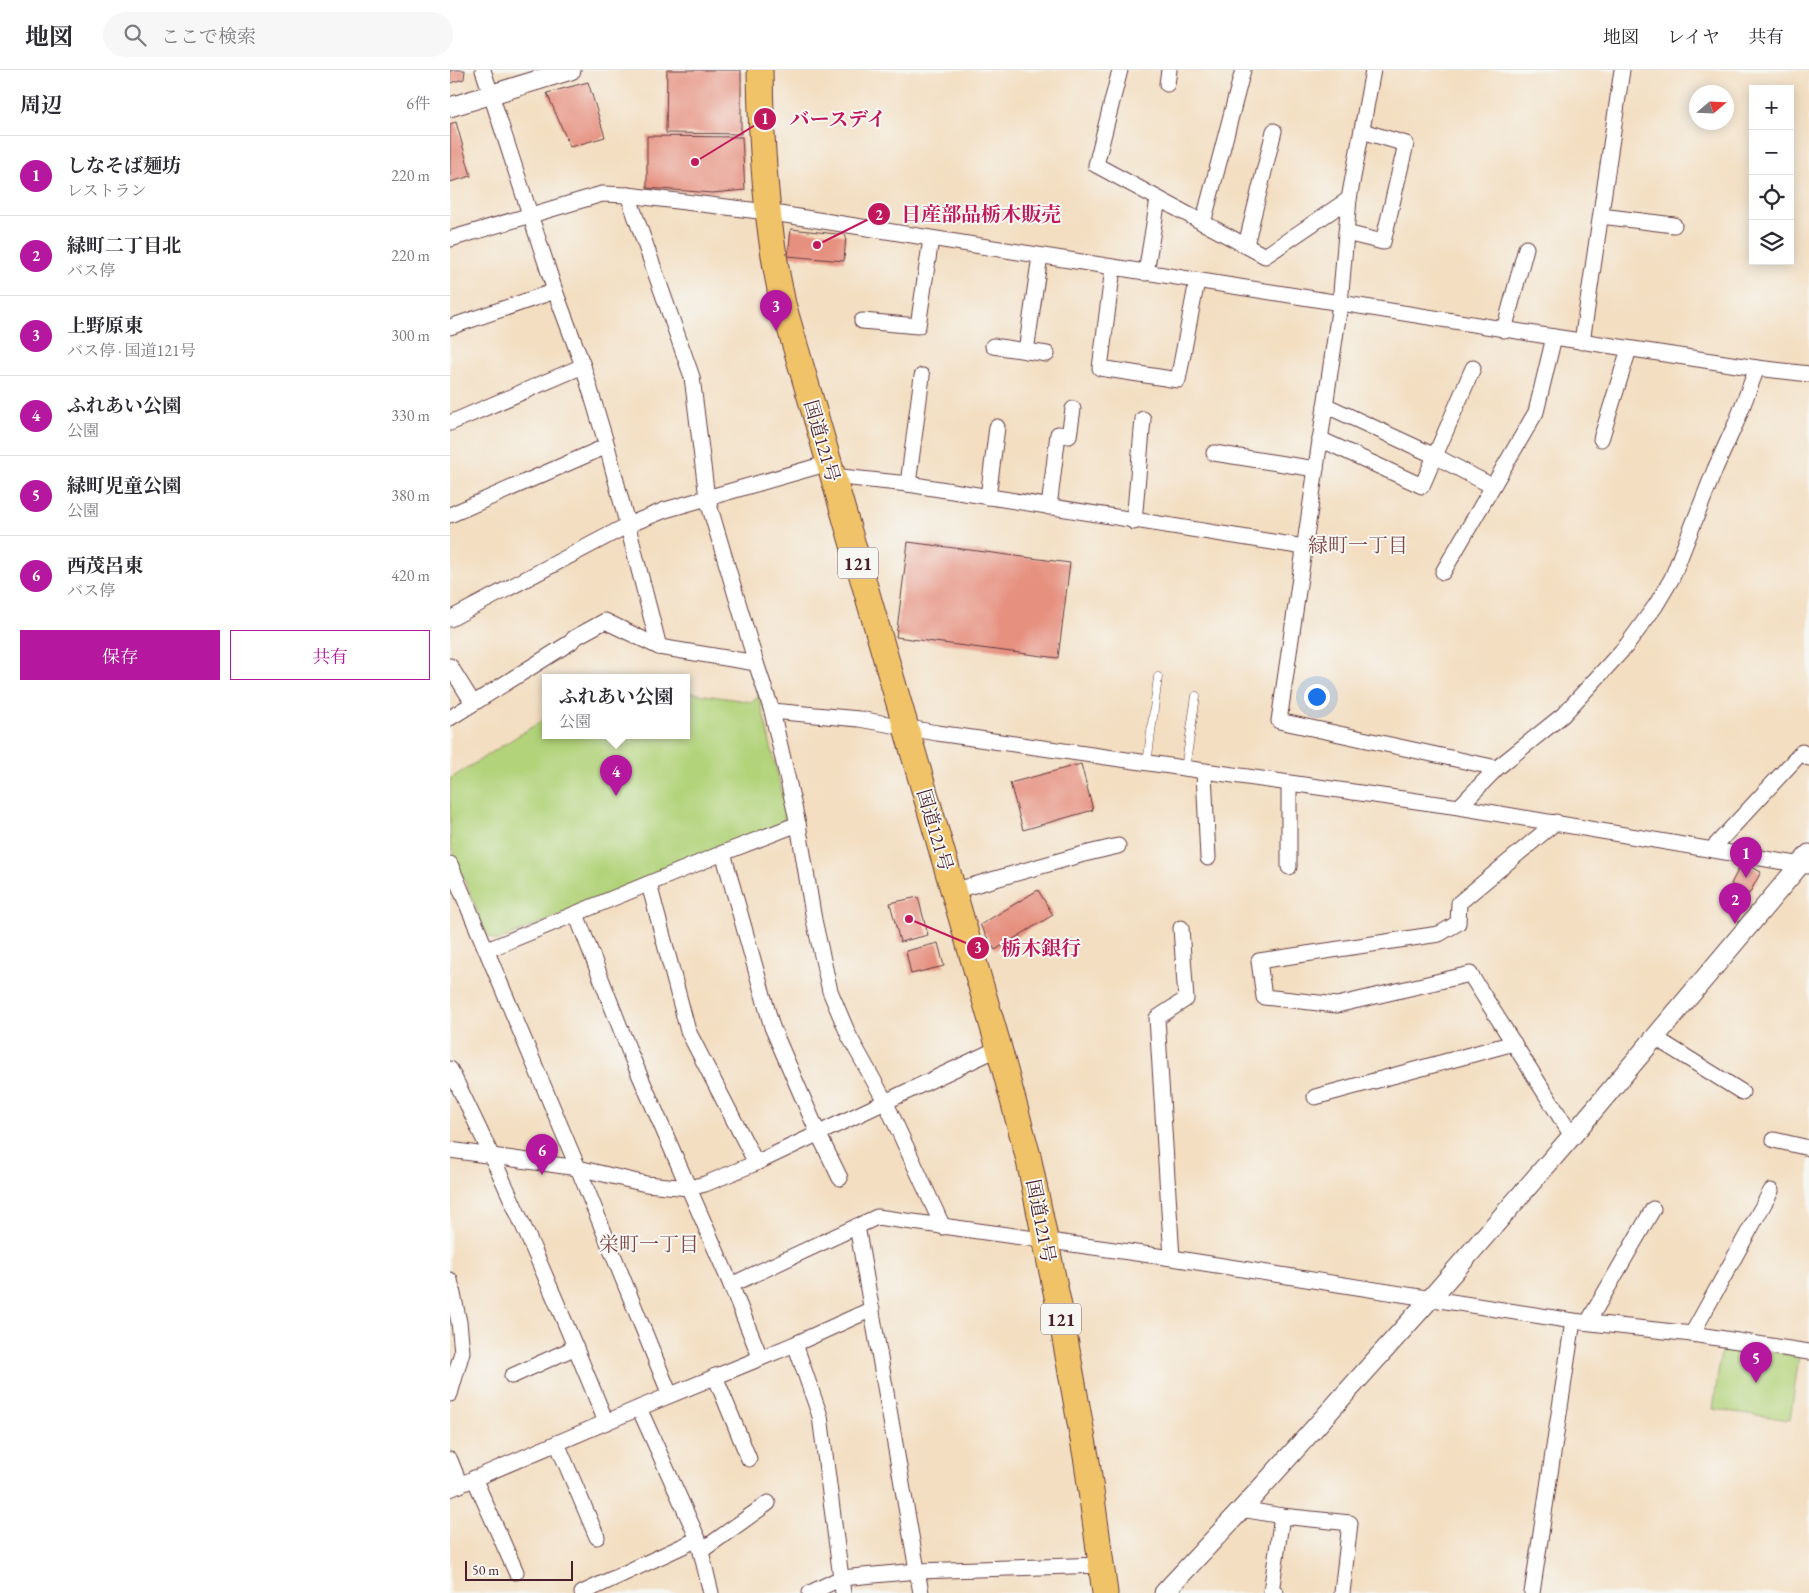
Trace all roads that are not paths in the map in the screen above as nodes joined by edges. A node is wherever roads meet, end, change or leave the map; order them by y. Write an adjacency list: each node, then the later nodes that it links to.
1 (483, 70): 8 (street)
2 (571, 70): 8 (street)
3 (760, 70): 15 (highway, 国道121号 / 121)
4 (1120, 70): 13 (street)
5 (1243, 70): 18 (street)
6 (1373, 70): 11 (street)
7 (1622, 70): 17 (street)
8 (491, 94): 9 (street); 16 (street)
9 (450, 106)
10 (1274, 131): 23 (street)
11 (1362, 131): 14 (street); 20 (street)
12 (628, 195): 15 (street); 16 (street); 60 (street)
13 (1158, 198): 18 (street); 27 (street)
14 (1349, 199): 20 (street); 23 (street)
15 (767, 212): 22 (street); 56 (highway, 国道121号 / 121)
16 (530, 215): 21 (street); 29 (street)
17 (1600, 216): 19 (street); 35 (street)
18 (1203, 223): 23 (street)
19 (1674, 225)
20 (1346, 232): 30 (street)
21 (450, 239)
22 (931, 239): 25 (street); 31 (street)
23 (1246, 246)
24 (1526, 248): 33 (street)
25 (1040, 256): 26 (street); 38 (street)
26 (1113, 268): 27 (street); 28 (street)
27 (1146, 273): 28 (street)
28 (1197, 281): 30 (street)
29 (555, 291): 32 (street); 40 (street)
30 (1340, 304): 33 (street); 45 (street)
31 (862, 321)
32 (450, 327)
33 (1504, 330): 34 (street)
34 (1554, 337): 35 (street); 58 (street)
35 (1582, 342): 37 (street)
36 (993, 346): 38 (street)
37 (1629, 349): 42 (street); 51 (street)
38 (1026, 351): 39 (street)
39 (1047, 354)
40 (583, 366): 48 (street); 52 (street)
41 (1473, 368): 54 (street)
42 (1757, 368): 43 (street); 79 (street)
43 (1809, 374)
44 (922, 376): 57 (street)
45 (1325, 405): 50 (street); 54 (street)
46 (1073, 409): 61 (street)
47 (1143, 419): 63 (street)
48 (450, 424)
49 (997, 427): 59 (street)
50 (1320, 438): 54 (street); 55 (street)
51 (1602, 439)
52 (607, 446): 62 (street); 64 (street)
53 (1214, 454): 55 (street)
54 (1435, 456): 58 (street)
55 (1316, 469): 65 (street)
56 (830, 470): 57 (street); 60 (street); 76 (highway, 国道121号 / 121)
57 (908, 484): 59 (street)
58 (1492, 486): 66 (street)
59 (988, 497): 61 (street)
60 (706, 498): 64 (street); 69 (street)
61 (1050, 507): 63 (street)
62 (450, 515)
63 (1134, 522): 65 (street)
64 (628, 524): 67 (street); 68 (street)
65 (1304, 547): 79 (street)
66 (1443, 572)
67 (450, 619)
68 (658, 647): 69 (street); 73 (street)
69 (756, 663): 74 (street)
70 (450, 666): 73 (street)
71 (1158, 677): 78 (lane)
72 (1196, 696): 80 (lane)
73 (473, 702): 75 (street)
74 (772, 711): 76 (street); 85 (street)
75 (450, 718)
76 (906, 728): 78 (street); 94 (highway, 国道121号 / 121)
77 (1809, 758): 87 (street)
78 (1148, 764): 80 (street)
79 (1497, 768): 83 (street)
80 (1185, 769): 81 (street)
81 (1204, 772): 82 (street); 89 (street)
82 (1289, 784): 83 (street); 92 (street)
83 (1459, 807): 84 (street)
84 (1556, 822): 87 (street); 99 (street)
85 (798, 824): 88 (street); 104 (street)
86 (1118, 846): 94 (street)
87 (1712, 849): 90 (street)
88 (723, 853): 93 (street); 105 (street)
89 (1208, 858)
90 (1806, 862): 98 (street)
91 (450, 864): 97 (street)
92 (1289, 867)
93 (649, 884): 95 (street); 111 (street)
94 (953, 891): 100 (highway, 国道121号 / 121)
95 (576, 914): 97 (street); 114 (street)
96 (1181, 928): 120 (street)
97 (487, 950): 112 (street)
98 (1654, 1037): 102 (street); 106 (street)
99 (1514, 1043): 103 (street); 106 (street)
100 (999, 1048): 104 (street); 119 (highway, 国道121号 / 121)
101 (450, 1070): 110 (street)
102 (1742, 1092)
103 (1315, 1097)
104 (885, 1101): 105 (street); 118 (street)
105 (818, 1133): 111 (street); 113 (street)
106 (1572, 1136): 123 (street)
107 (1774, 1140): 108 (street)
108 (1809, 1148)
109 (450, 1150): 110 (street)
110 (493, 1156): 112 (street); 130 (street)
111 (756, 1163): 114 (street)
112 (578, 1168): 114 (street); 136 (street)
113 (840, 1178)
114 (690, 1188): 122 (street)
115 (1771, 1191): 128 (street)
116 (1653, 1209): 126 (street)
117 (857, 1226): 118 (street); 122 (street); 124 (street)
118 (943, 1226): 119 (street)
119 (1046, 1241): 120 (street); 149 (highway, 国道121号 / 121)
120 (1172, 1258): 123 (street)
121 (450, 1280): 127 (street)
122 (731, 1285): 132 (street)
123 (1431, 1298): 125 (street); 145 (street)
124 (872, 1309): 129 (street); 150 (street)
125 (1573, 1320): 126 (street); 162 (street)
126 (1588, 1322): 128 (street)
127 (455, 1324): 135 (street)
128 (1692, 1334): 131 (street)
129 (796, 1344): 132 (street); 152 (street)
130 (576, 1348): 133 (street); 138 (street)
131 (1809, 1352)
132 (760, 1358): 134 (street)
133 (512, 1376)
134 (715, 1376): 136 (street); 141 (street)
135 (450, 1394)
136 (670, 1395): 137 (street)
137 (639, 1408): 138 (street); 148 (street)
138 (606, 1422): 139 (street)
139 (557, 1443): 142 (street); 147 (street)
140 (450, 1460): 143 (street)
141 (749, 1460)
142 (474, 1478): 143 (street); 151 (street)
143 (455, 1487)
144 (768, 1503): 148 (street)
145 (1242, 1509): 146 (street); 159 (street)
146 (1282, 1516): 160 (street); 161 (street)
147 (597, 1537)
148 (700, 1545): 153 (street); 154 (street)
149 (1102, 1565): 150 (street); 158 (highway, 国道121号 / 121)
150 (918, 1571): 152 (street); 157 (street)
151 (516, 1572)
152 (841, 1578): 155 (street); 156 (street)
153 (582, 1593)
154 (711, 1593)
155 (810, 1593)
156 (843, 1593)
157 (921, 1593)
158 (1106, 1593)
159 (1164, 1593)
160 (1276, 1593)
161 (1342, 1593)
162 (1532, 1593)

